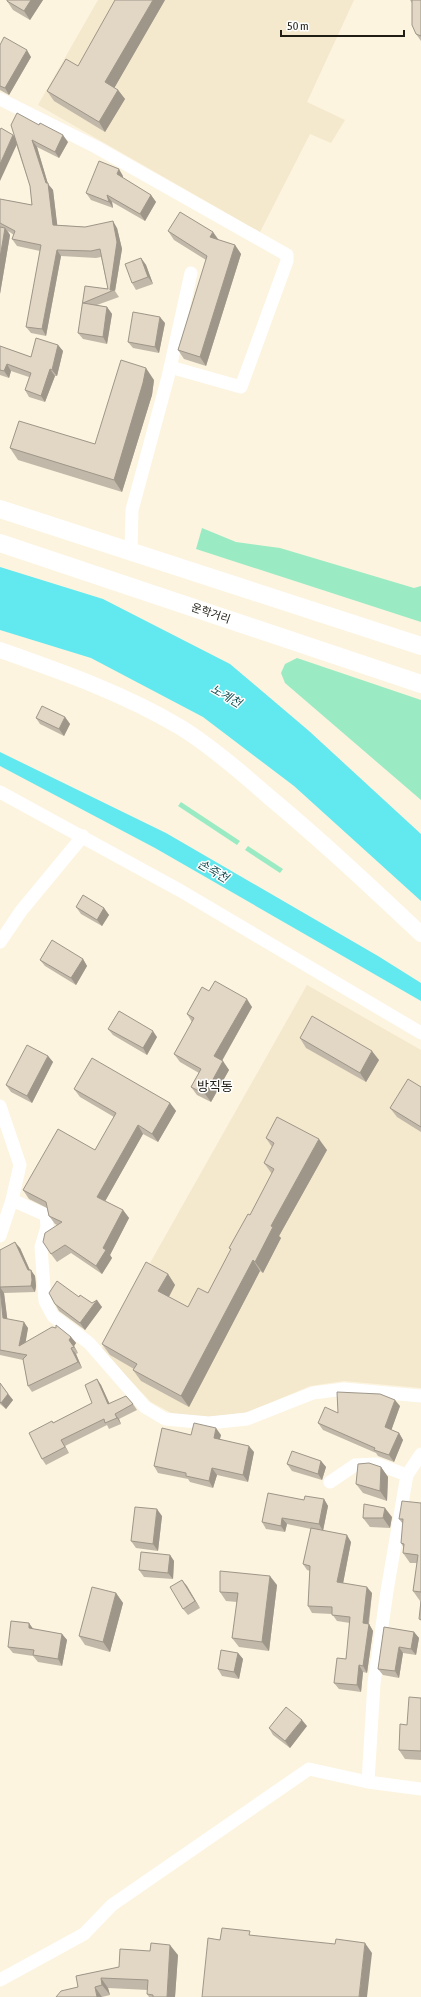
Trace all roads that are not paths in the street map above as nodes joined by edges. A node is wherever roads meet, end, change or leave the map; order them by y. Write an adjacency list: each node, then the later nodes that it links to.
1 (0, 99): 3 (street)
2 (191, 273): 3 (street)
3 (170, 367): 6 (street)
4 (0, 508): 6 (main road)
5 (0, 543): 9 (main road, 운학거리)
6 (131, 551): 7 (main road)
7 (421, 646)
8 (0, 650): 12 (street)
9 (421, 684)
10 (0, 792): 11 (street)
11 (83, 836): 13 (street); 14 (street)
12 (421, 934)
13 (0, 942)
14 (421, 1033)
15 (0, 1106): 16 (street)
16 (12, 1200): 17 (street); 18 (street)
17 (0, 1236)
18 (421, 1396)
19 (421, 1454): 20 (street)
20 (407, 1475): 21 (street); 22 (street)
21 (330, 1482)
22 (368, 1782): 23 (street); 24 (street)
23 (421, 1789)
24 (0, 1980)

